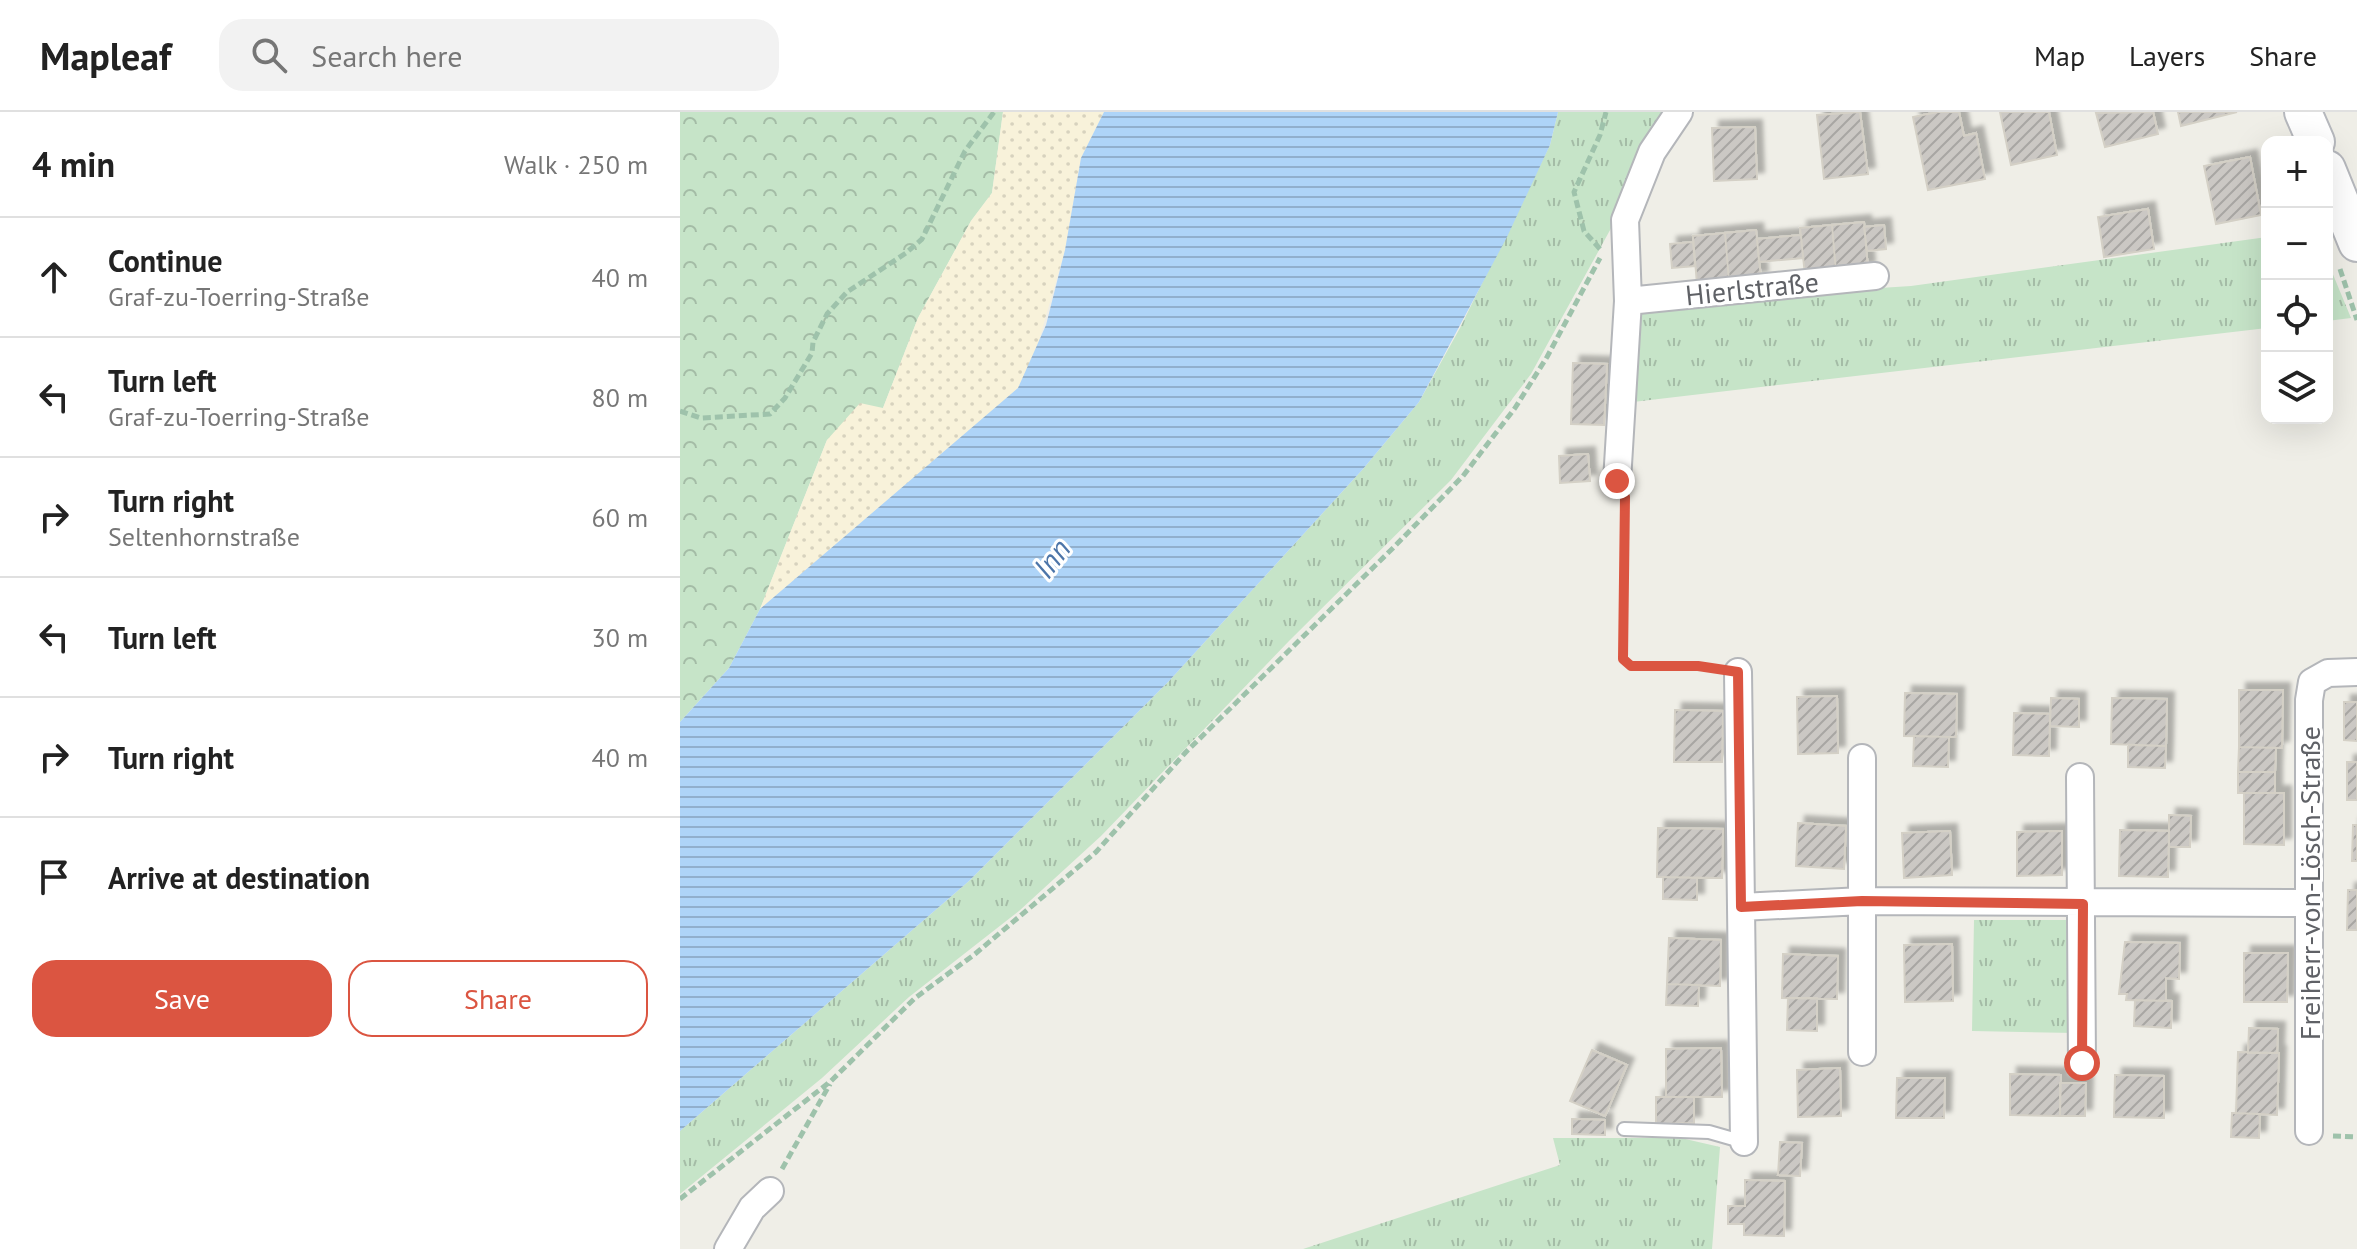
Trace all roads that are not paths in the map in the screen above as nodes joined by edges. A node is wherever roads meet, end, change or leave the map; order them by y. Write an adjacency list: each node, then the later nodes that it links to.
1 (1679, 112): 7 (street)
2 (2303, 112): 3 (street)
3 (2313, 136)
4 (2333, 184): 5 (street)
5 (2357, 243)
6 (1875, 276): 7 (street, Hierlstraße)
7 (1628, 301): 8 (street)
8 (1617, 481)
9 (1738, 672): 16 (street)
10 (2357, 672): 14 (street, Freiherr-von-Lösch-Straße)
11 (1862, 758): 13 (street)
12 (2080, 777): 15 (street)
13 (1862, 901): 15 (street); 16 (street); 17 (street)
14 (2309, 903): 15 (street); 20 (street, Freiherr-von-Lösch-Straße)
15 (2083, 904): 18 (street)
16 (1741, 907): 21 (street)
17 (1862, 1052)
18 (2082, 1063)
19 (1624, 1129): 21 (lane)
20 (2309, 1131)
21 (1744, 1142)
22 (770, 1191): 23 (street)
23 (728, 1249)

